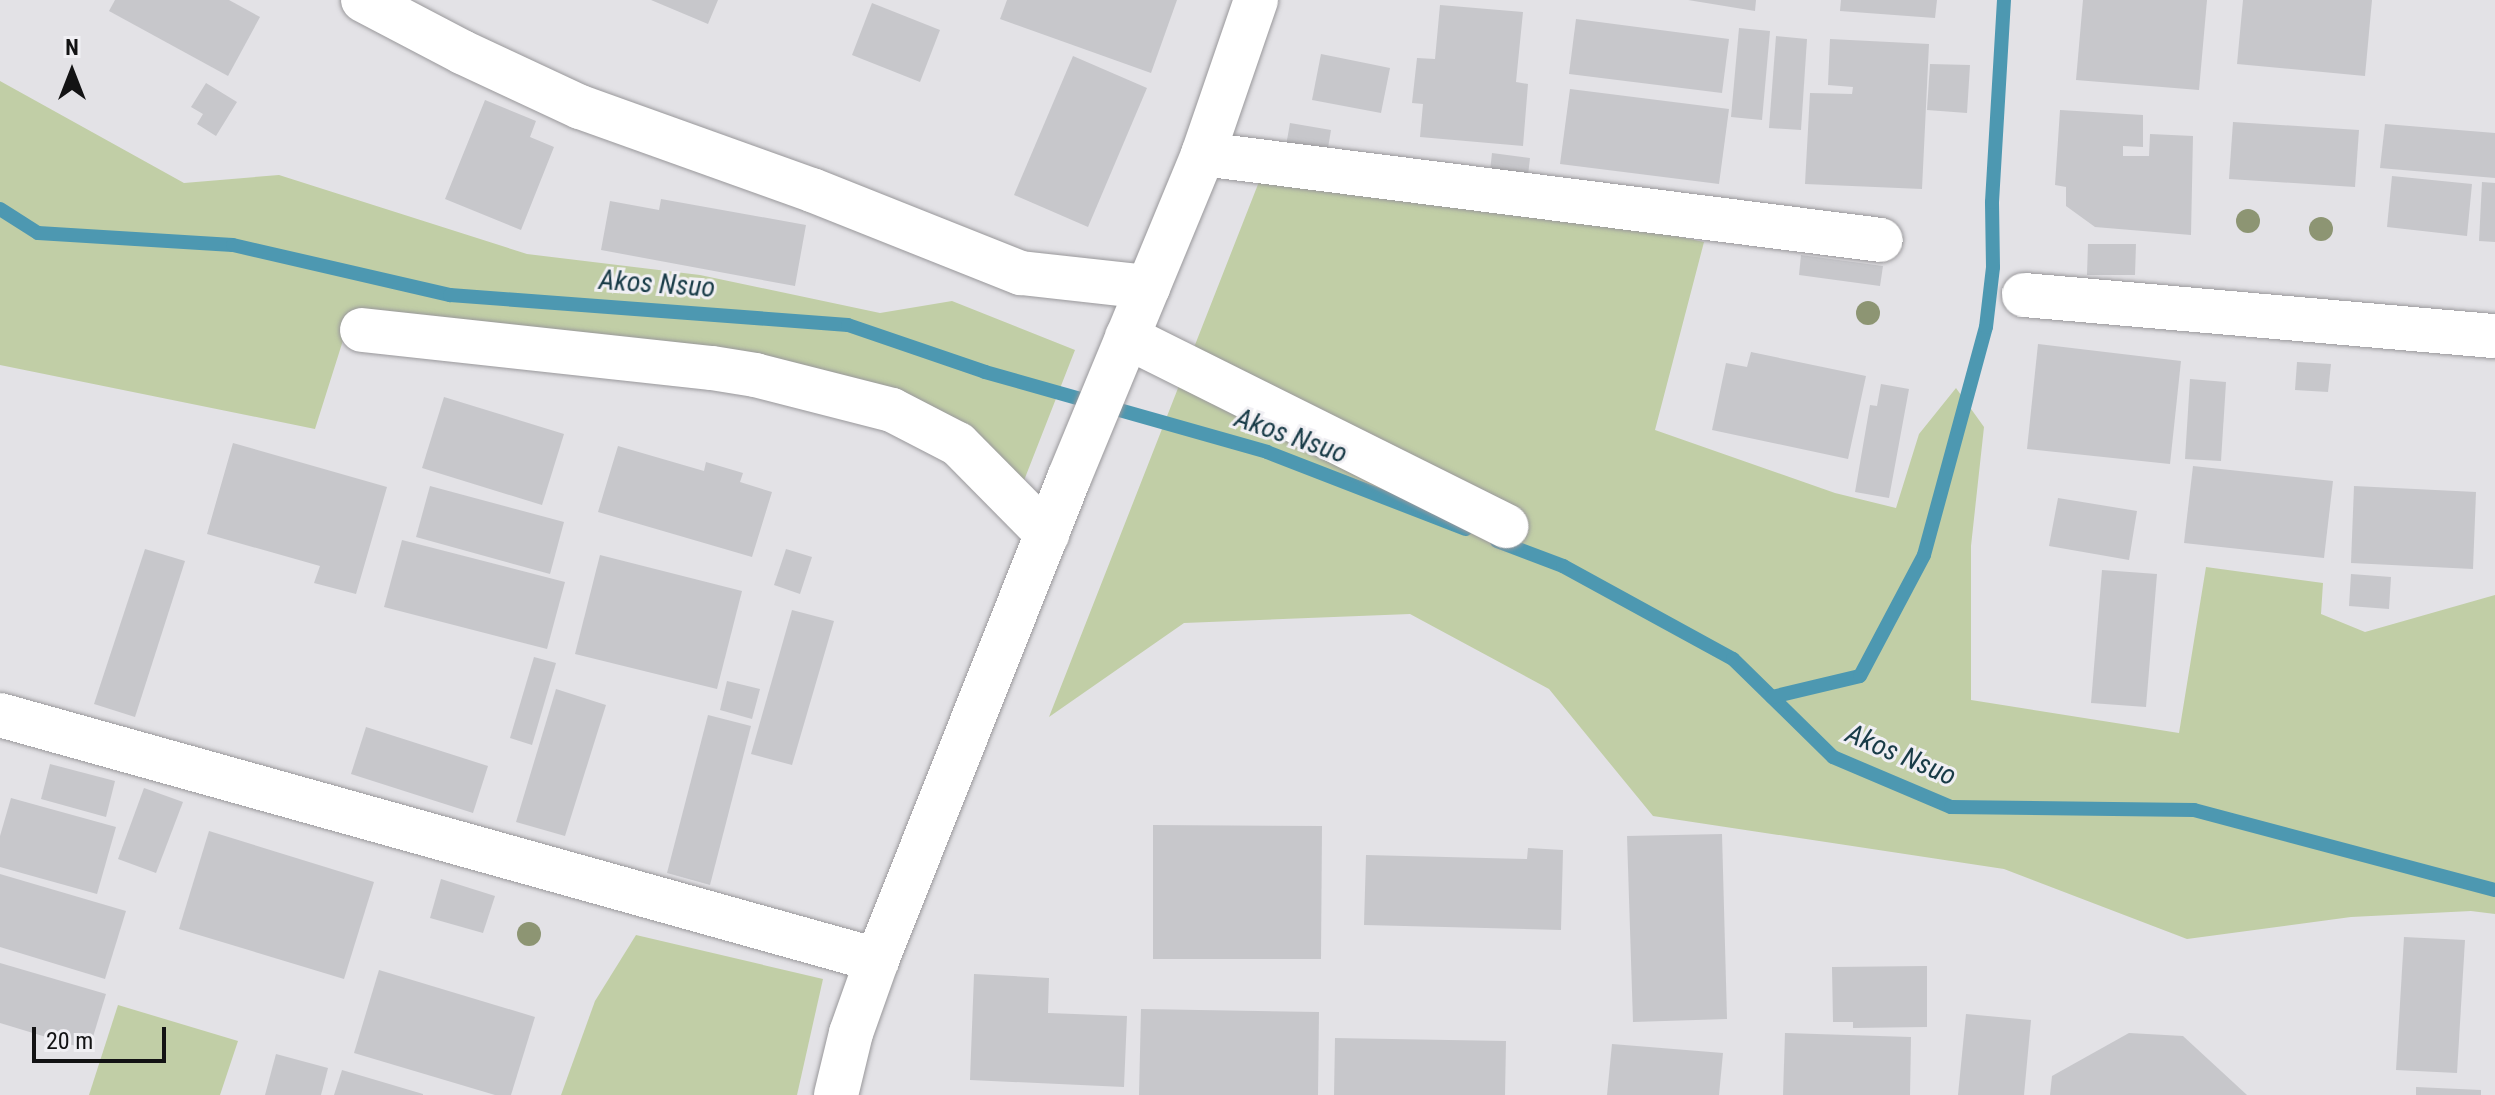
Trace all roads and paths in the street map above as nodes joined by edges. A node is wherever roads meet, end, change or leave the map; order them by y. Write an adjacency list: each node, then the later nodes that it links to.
1 (363, 0): 5 (street)
2 (1256, 0): 3 (street)
3 (1203, 154): 4 (street); 5 (street)
4 (1881, 240)
5 (1148, 287): 9 (street)
6 (2024, 295): 8 (street)
7 (362, 330): 11 (street)
8 (2495, 336)
9 (1122, 349): 10 (street); 11 (street)
10 (1506, 526)
11 (1047, 534): 13 (street)
12 (0, 715): 13 (street)
13 (877, 960): 14 (street)
14 (836, 1095)

